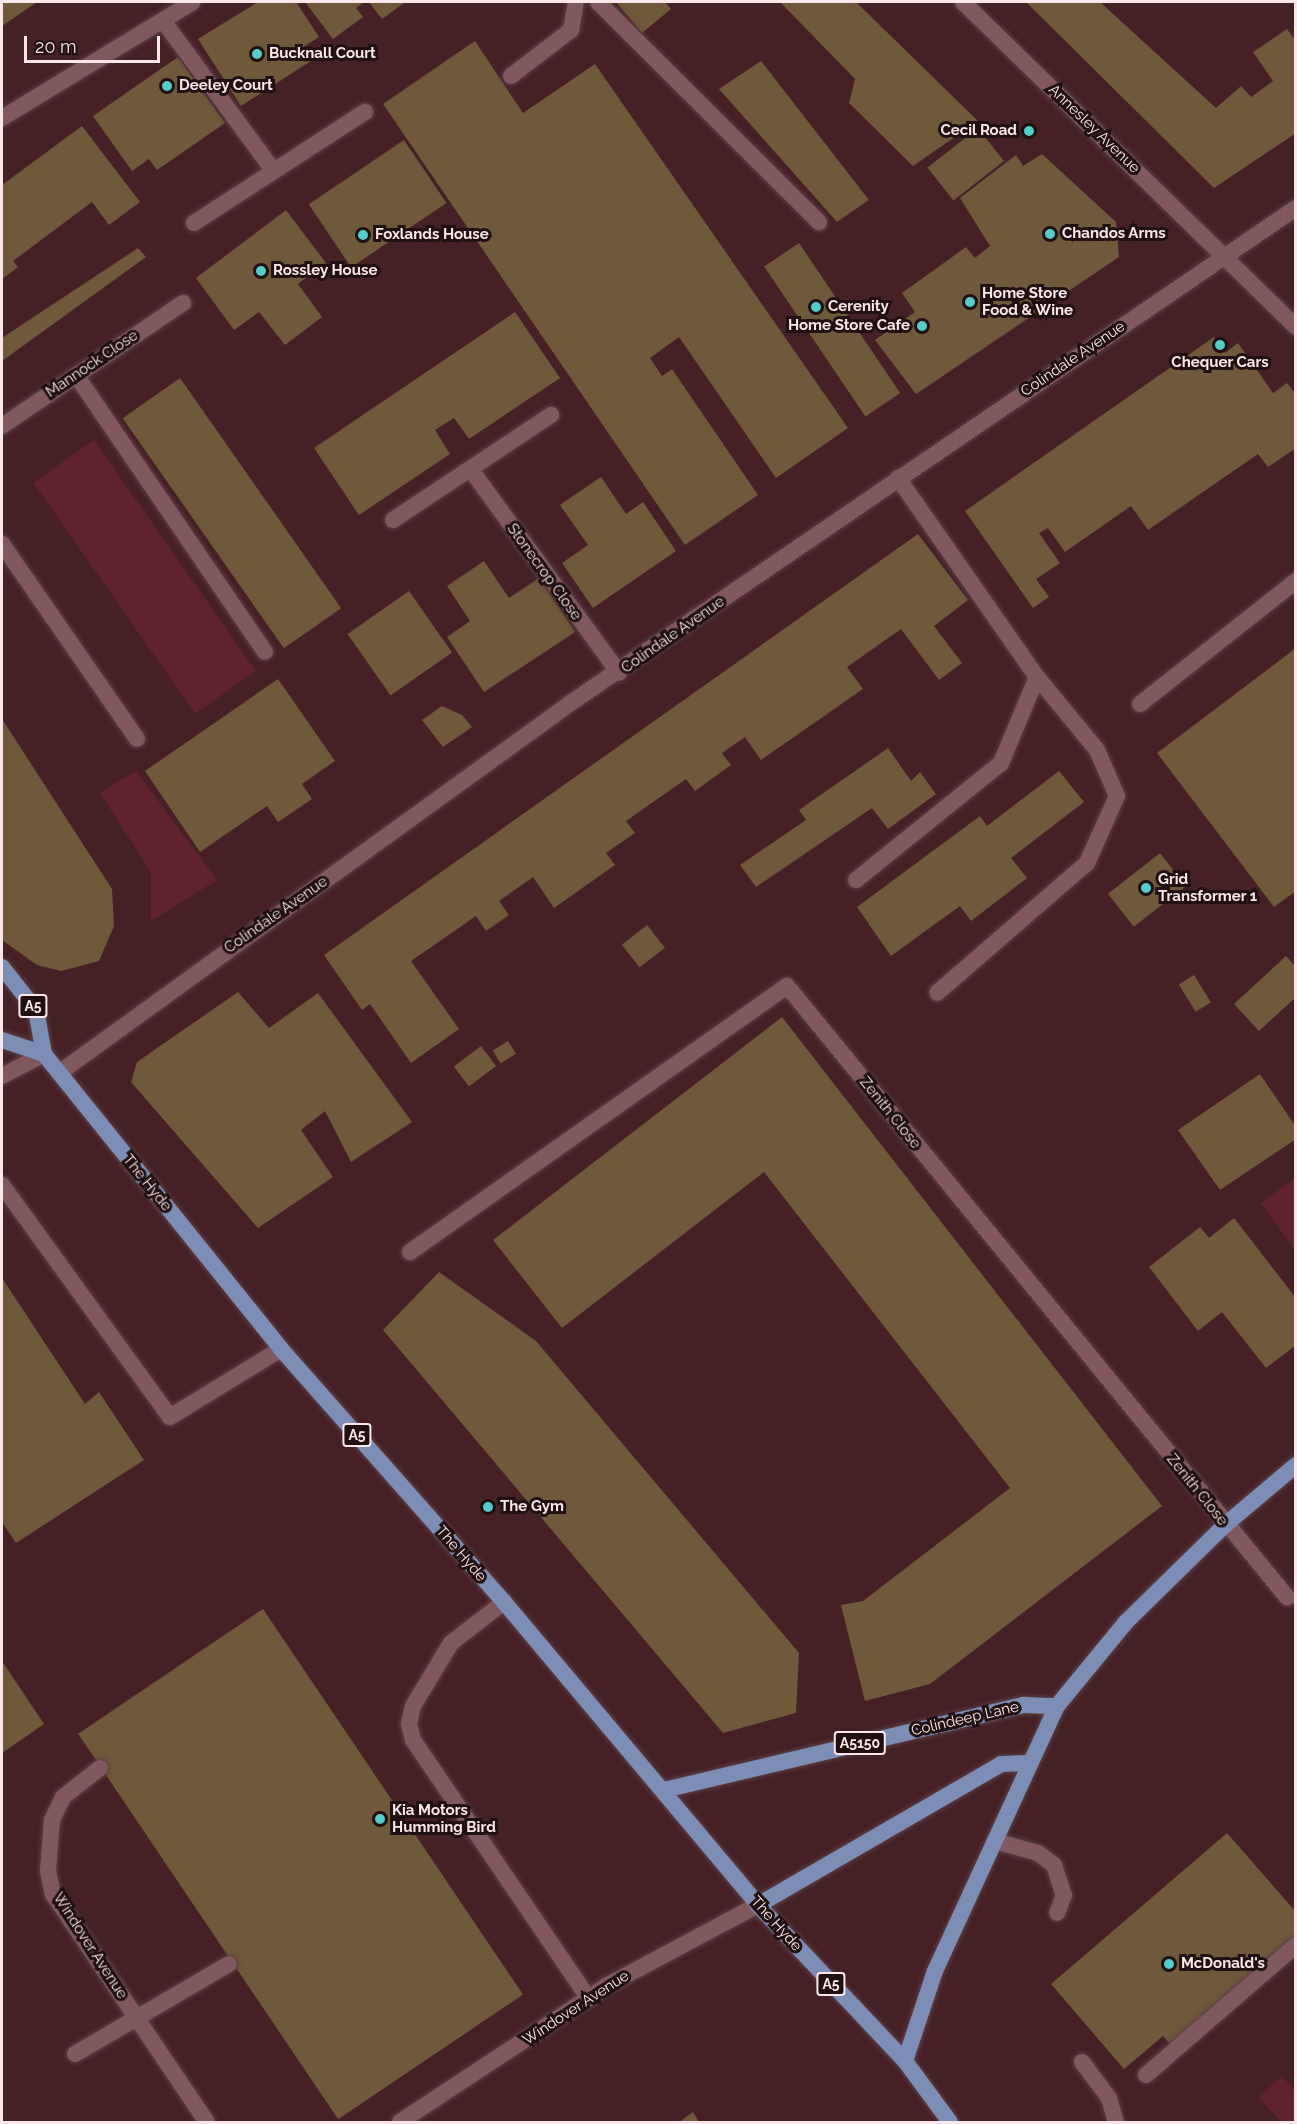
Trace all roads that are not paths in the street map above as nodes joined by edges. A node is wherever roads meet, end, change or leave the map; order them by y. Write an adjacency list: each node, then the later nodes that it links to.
1 (193, 2): 5 (street)
2 (576, 2): 6 (street)
3 (598, 2): 11 (street)
4 (963, 2): 13 (street, Annesley Avenue)
5 (164, 22): 8 (street); 9 (street)
6 (511, 76)
7 (365, 112): 9 (street)
8 (2, 118)
9 (274, 171): 12 (street)
10 (1296, 208): 13 (street, Colindale Avenue)
11 (819, 222)
12 (194, 223)
13 (1226, 256): 15 (street); 20 (street, Colindale Avenue)
14 (183, 303): 16 (street, Mannock Close)
15 (1296, 327)
16 (76, 375): 18 (street, Mannock Close); 24 (street)
17 (551, 414): 19 (street)
18 (2, 426)
19 (471, 470): 21 (street); 25 (street, Stonecrop Close)
20 (898, 478): 25 (street, Colindale Avenue); 26 (street)
21 (393, 520)
22 (2, 544): 28 (street)
23 (1296, 581): 27 (street)
24 (265, 652)
25 (619, 673): 34 (street, Colindale Avenue)
26 (1037, 677): 29 (street); 31 (street)
27 (1140, 704)
28 (137, 739)
29 (856, 880)
30 (2, 967): 33 (main road, The Hyde / A5)
31 (937, 993)
32 (2, 1040): 33 (main road)
33 (44, 1054): 34 (main road, The Hyde / A5); 35 (street)
34 (59, 1073): 38 (main road, The Hyde / A5)
35 (2, 1076)
36 (2, 1185): 38 (street)
37 (410, 1252): 40 (street, Zenith Close)
38 (281, 1349): 42 (main road, The Hyde / A5)
39 (1296, 1465): 40 (main road)
40 (1225, 1525): 41 (street, Zenith Close); 43 (main road)
41 (1287, 1597)
42 (504, 1602): 46 (main road, The Hyde / A5); 52 (street)
43 (1057, 1706): 44 (main road); 46 (main road, Colindeep Lane / A5150)
44 (1028, 1763): 47 (main road); 48 (main road)
45 (100, 1767): 53 (street, Windover Avenue)
46 (664, 1790): 48 (main road, The Hyde / A5)
47 (995, 1841): 49 (street); 55 (main road)
48 (758, 1905): 52 (street, Windover Avenue); 55 (main road, The Hyde / A5)
49 (1057, 1913)
50 (1296, 1945): 57 (street)
51 (228, 1964): 53 (street)
52 (589, 1999): 59 (street, Windover Avenue)
53 (139, 2021): 54 (street); 58 (street, Windover Avenue)
54 (75, 2054)
55 (905, 2061): 60 (main road, The Hyde / A5)
56 (1082, 2062): 61 (street)
57 (1146, 2075)
58 (207, 2122)
59 (400, 2122)
60 (950, 2122)
61 (1116, 2122)

